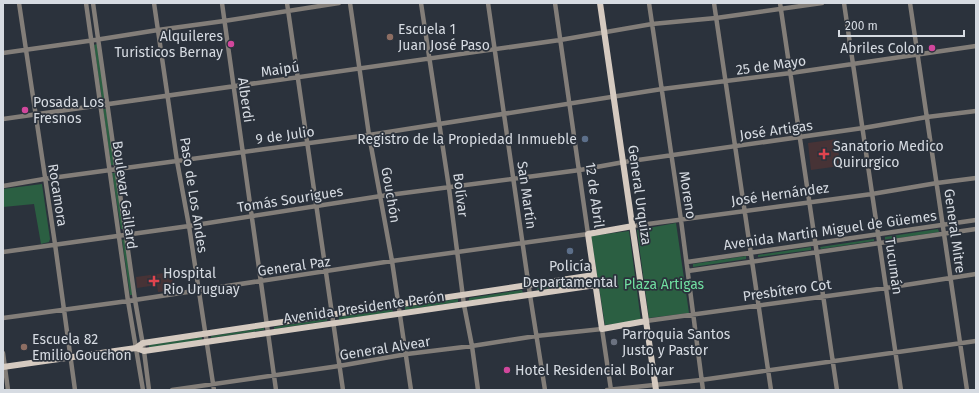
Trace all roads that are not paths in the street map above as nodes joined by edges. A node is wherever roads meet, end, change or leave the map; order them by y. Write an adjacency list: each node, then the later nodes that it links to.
1 (19, 3): 31 (street, Rocamora)
2 (86, 3): 28 (street, Boulevar Gaillard)
3 (93, 3): 26 (street, Boulevar Gaillard)
4 (154, 3): 24 (street, Paso de Los Andes)
5 (222, 3): 22 (street, Alberdi)
6 (288, 3): 20 (street)
7 (339, 3): 20 (street)
8 (350, 3): 36 (street, Gouchón)
9 (421, 3): 34 (street, Bolívar)
10 (488, 3): 30 (street, San Martín)
11 (555, 3): 27 (street, 12 de Abril)
12 (600, 3): 25 (main road, General Urquiza)
13 (649, 3): 23 (street, Moreno)
14 (714, 3): 21 (street)
15 (780, 3): 19 (street)
16 (822, 3): 19 (street, Maipú)
17 (844, 3): 35 (street, Tucumán)
18 (910, 3): 33 (street, General Mitre)
19 (781, 9): 21 (street, Maipú); 37 (street)
20 (289, 12): 22 (street); 38 (street)
21 (716, 18): 23 (street, Maipú); 39 (street)
22 (224, 21): 24 (street); 40 (street, Alberdi)
23 (652, 24): 25 (street, Maipú); 41 (street, Moreno)
24 (158, 30): 26 (street); 42 (street, Paso de Los Andes)
25 (604, 33): 27 (street, Maipú); 43 (main road, General Urquiza)
26 (98, 40): 28 (street); 45 (street, Boulevar Gaillard)
27 (560, 40): 30 (street, Maipú); 44 (street, 12 de Abril)
28 (92, 41): 31 (street); 46 (street, Boulevar Gaillard)
29 (976, 46): 33 (street, 25 de Mayo)
30 (495, 49): 34 (street, Maipú); 48 (street, San Martín)
31 (26, 50): 32 (street); 49 (street, Rocamora)
32 (3, 53)
33 (918, 55): 35 (street, 25 de Mayo); 50 (street, General Mitre)
34 (429, 59): 36 (street, Maipú); 52 (street, Bolívar)
35 (853, 64): 37 (street, 25 de Mayo); 53 (street, Tucumán)
36 (360, 69): 38 (street, Maipú); 54 (street, Gouchón)
37 (791, 74): 39 (street, 25 de Mayo); 55 (street)
38 (298, 77): 40 (street, Maipú); 56 (street)
39 (726, 82): 41 (street, 25 de Mayo); 57 (street)
40 (234, 86): 42 (street, Maipú); 58 (street, Alberdi)
41 (662, 89): 43 (street, 25 de Mayo); 59 (street, Moreno)
42 (168, 96): 45 (street, Maipú); 60 (street, Paso de Los Andes)
43 (614, 97): 44 (street, 25 de Mayo); 61 (main road, General Urquiza)
44 (570, 103): 48 (street, 9 de Julio); 64 (street, 12 de Abril)
45 (107, 105): 46 (street, Maipú); 62 (street, Boulevar Gaillard)
46 (101, 106): 49 (street, Maipú); 63 (street, Boulevar Gaillard)
47 (976, 111): 50 (street, José Artigas)
48 (505, 113): 52 (street, 9 de Julio); 67 (street, San Martín)
49 (35, 115): 51 (street, Maipú); 66 (street, Rocamora)
50 (927, 117): 53 (street, José Artigas); 68 (street, General Mitre)
51 (3, 119)
52 (439, 123): 54 (street, 9 de Julio); 70 (street, Bolívar)
53 (863, 128): 55 (street, José Artigas); 71 (street, Tucumán)
54 (369, 135): 56 (street, 9 de Julio); 72 (street, Gouchón)
55 (800, 138): 57 (street, José Artigas); 73 (street)
56 (308, 143): 58 (street, 9 de Julio); 74 (street)
57 (735, 147): 59 (street, José Artigas); 75 (street)
58 (243, 152): 60 (street, 9 de Julio); 76 (street, Alberdi)
59 (671, 155): 61 (street, José Artigas); 77 (street, Moreno)
60 (177, 161): 62 (street, 9 de Julio); 80 (street, Paso de Los Andes)
61 (624, 162): 64 (street, José Artigas); 81 (main road, General Urquiza)
62 (116, 169): 63 (street, 9 de Julio); 84 (street, Boulevar Gaillard)
63 (110, 170): 66 (street, 9 de Julio); 86 (street, Boulevar Gaillard)
64 (580, 170): 67 (street, Tomás Sourigues); 85 (street, 12 de Abril)
65 (976, 178): 68 (street, José Hernández)
66 (44, 179): 69 (street, 9 de Julio); 90 (street, Rocamora)
67 (513, 179): 70 (street, Tomás Sourigues); 88 (street, San Martín)
68 (937, 183): 71 (street, José Hernández); 79 (street, General Mitre)
69 (3, 186)
70 (449, 188): 72 (street, Tomás Sourigues); 94 (street, Bolívar)
71 (872, 194): 73 (street, José Hernández); 87 (street, Tucumán)
72 (381, 196): 74 (street, Tomás Sourigues); 96 (street, Gouchón)
73 (810, 202): 75 (street, José Hernández); 89 (street)
74 (317, 206): 76 (street, Tomás Sourigues); 100 (street)
75 (745, 211): 77 (street, José Hernández); 93 (street)
76 (252, 216): 80 (street, Tomás Sourigues); 104 (street, Alberdi)
77 (681, 220): 81 (street, José Hernández); 97 (street, Moreno)
78 (976, 220): 79 (street, Avenida Martin Miguel de Güemes)
79 (943, 224): 83 (street, General Mitre); 87 (street, Avenida Martin Miguel de Güemes)
80 (189, 226): 84 (street, Tomás Sourigues); 108 (street, Paso de Los Andes)
81 (633, 226): 85 (main road, José Hernández); 122 (main road, General Urquiza)
82 (976, 229): 83 (street, Avenida Martin Miguel de Güemes)
83 (944, 233): 91 (street, Avenida Martin Miguel de Güemes); 103 (street, General Mitre)
84 (126, 234): 86 (street, Tomás Sourigues); 112 (street, Boulevar Gaillard)
85 (588, 234): 88 (street, General Paz); 102 (main road, 12 de Abril)
86 (119, 235): 90 (street, Tomás Sourigues); 113 (street, Boulevar Gaillard)
87 (878, 235): 89 (street, Avenida Martin Miguel de Güemes); 91 (street, Tucumán)
88 (523, 243): 94 (street, General Paz); 105 (street, San Martín)
89 (816, 243): 93 (street, Avenida Martin Miguel de Güemes); 95 (street)
90 (55, 244): 92 (street, Tomás Sourigues); 117 (street, Rocamora)
91 (880, 244): 95 (street, Avenida Martin Miguel de Güemes); 107 (street, Tucumán)
92 (3, 252)
93 (750, 252): 97 (street, Avenida Martin Miguel de Güemes); 98 (street)
94 (457, 253): 96 (street, General Paz); 109 (street, Bolívar)
95 (817, 253): 98 (street, Avenida Martin Miguel de Güemes); 111 (street)
96 (392, 261): 100 (street, General Paz); 115 (street, Gouchón)
97 (687, 262): 99 (street, Moreno)
98 (752, 262): 99 (street, Avenida Martin Miguel de Güemes); 116 (street)
99 (688, 271): 120 (street, Moreno)
100 (326, 272): 104 (street, General Paz); 119 (street)
101 (976, 274): 103 (street, Presbítero Cot)
102 (594, 275): 105 (main road, Avenida Presidente Perón); 106 (main road, 12 de Abril)
103 (950, 277): 107 (street, Presbítero Cot); 132 (street, General Mitre)
104 (261, 282): 108 (street, General Paz); 124 (street, Alberdi)
105 (529, 285): 109 (main road, Avenida Presidente Perón); 110 (street, San Martín)
106 (596, 285): 110 (main road, Avenida Presidente Perón); 125 (main road, 12 de Abril)
107 (886, 288): 111 (street, Presbítero Cot); 137 (street, Tucumán)
108 (199, 291): 112 (street, General Paz); 127 (street, Paso de Los Andes)
109 (463, 295): 114 (street, Bolívar); 115 (main road, Avenida Presidente Perón)
110 (530, 295): 114 (main road, Avenida Presidente Perón); 128 (street, San Martín)
111 (824, 297): 116 (street, Presbítero Cot); 140 (street)
112 (135, 300): 113 (street, General Paz); 131 (street, Boulevar Gaillard)
113 (128, 301): 117 (street, General Paz); 134 (street, Boulevar Gaillard)
114 (464, 304): 118 (main road, Avenida Presidente Perón); 133 (street, Bolívar)
115 (397, 305): 118 (street, Gouchón); 119 (main road, Avenida Presidente Perón)
116 (758, 306): 120 (street, Presbítero Cot); 143 (street)
117 (63, 310): 121 (street, General Paz); 139 (street, Rocamora)
118 (399, 314): 123 (main road, Avenida Presidente Perón); 138 (street, Gouchón)
119 (332, 315): 123 (street); 124 (main road, Avenida Presidente Perón)
120 (693, 315): 122 (street, Presbítero Cot); 145 (street, Moreno)
121 (3, 318)
122 (646, 321): 125 (main road, Presbítero Cot); 147 (main road, General Urquiza)
123 (334, 324): 126 (main road, Avenida Presidente Perón); 142 (street)
124 (267, 325): 126 (street, Alberdi); 127 (main road, Avenida Presidente Perón)
125 (602, 328): 128 (street, General Alvear); 160 (street, 12 de Abril)
126 (268, 333): 130 (main road, Avenida Presidente Perón); 144 (street, Alberdi)
127 (206, 334): 130 (street, Paso de Los Andes); 131 (main road, Avenida Presidente Perón)
128 (536, 336): 133 (street, General Alvear); 158 (street, San Martín)
129 (976, 341): 132 (street)
130 (207, 343): 135 (main road, Avenida Presidente Perón); 146 (street, Paso de Los Andes)
131 (143, 344): 134 (main road, Avenida Presidente Perón); 135 (street, Boulevar Gaillard)
132 (960, 344): 137 (street); 165 (street, General Mitre)
133 (472, 346): 138 (street, General Alvear); 157 (street, Bolívar)
134 (136, 348): 135 (main road, Avenida Presidente Perón); 139 (main road, Avenida Presidente Perón); 150 (street, Boulevar Gaillard)
135 (144, 351): 151 (street, Boulevar Gaillard)
136 (3, 353): 141 (street)
137 (896, 353): 140 (street); 164 (street, Tucumán)
138 (407, 354): 142 (street, General Alvear); 156 (street, Gouchón)
139 (70, 357): 141 (main road, Avenida Presidente Perón); 149 (street, Rocamora)
140 (833, 362): 143 (street); 163 (street)
141 (4, 366): 148 (street)
142 (340, 366): 144 (street, General Alvear); 155 (street)
143 (768, 371): 145 (street); 162 (street)
144 (274, 375): 146 (street, General Alvear); 154 (street, Alberdi)
145 (701, 380): 147 (street); 161 (street, Moreno)
146 (214, 384): 152 (street, General Alvear); 153 (street, Paso de Los Andes)
147 (655, 387): 160 (street)
148 (8, 390)
149 (75, 390)
150 (143, 390)
151 (149, 390)
152 (172, 390)
153 (214, 390)
154 (276, 390)
155 (343, 390)
156 (411, 390)
157 (478, 390)
158 (545, 390)
159 (607, 390): 160 (street)
160 (610, 390)
161 (703, 390)
162 (771, 390)
163 (837, 390)
164 (901, 390)
165 (967, 390)

